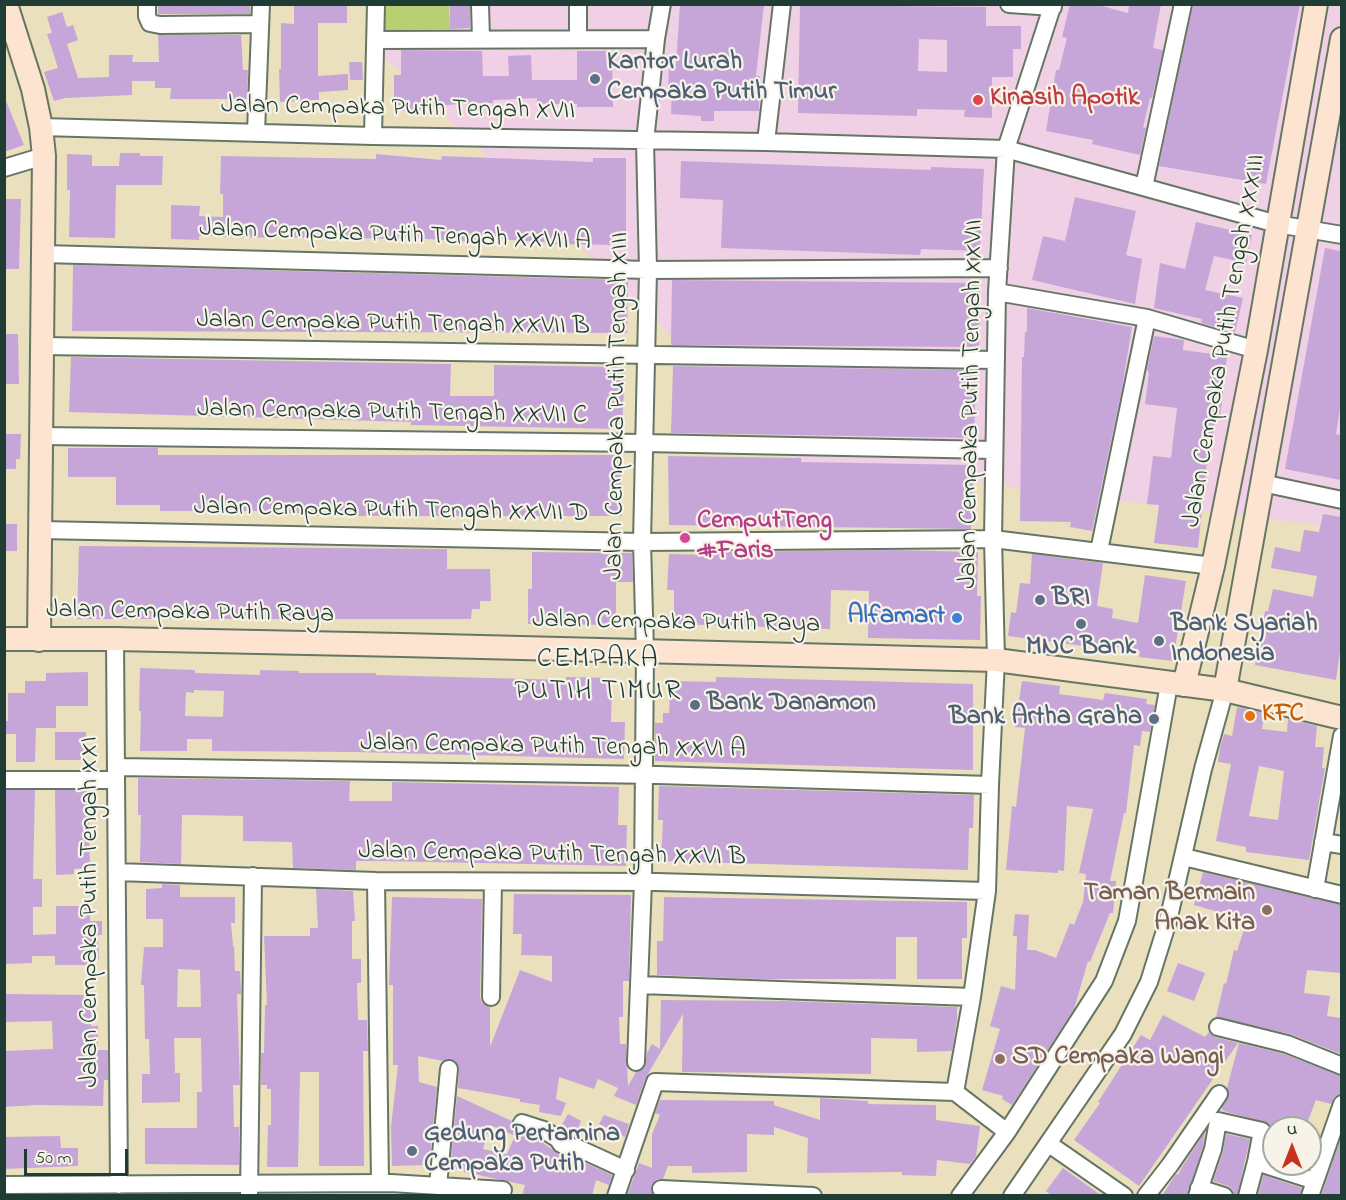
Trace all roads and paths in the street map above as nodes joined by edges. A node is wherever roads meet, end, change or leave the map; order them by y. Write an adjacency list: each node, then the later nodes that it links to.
1 (147, 4): 13 (street)
2 (261, 4): 13 (street)
3 (376, 4): 18 (street)
4 (480, 4): 14 (street)
5 (578, 4): 15 (street)
6 (662, 4): 16 (street, Jalan Cempaka Putih Tengah XIII)
7 (782, 4): 23 (street)
8 (1009, 4): 11 (street)
9 (1183, 4): 27 (street)
10 (1316, 4): 28 (street, Jalan Cempaka Putih Tengah XXXIII)
11 (1053, 6): 24 (street)
12 (7, 13): 19 (street)
13 (261, 24): 20 (street)
14 (481, 39): 15 (street); 18 (street)
15 (578, 39): 16 (street)
16 (656, 39): 22 (street, Jalan Cempaka Putih Tengah XIII)
17 (1341, 39): 29 (street)
18 (375, 40): 21 (street)
19 (41, 127): 20 (street, Jalan Cempaka Putih Tengah XVII); 25 (street)
20 (256, 132): 21 (street, Jalan Cempaka Putih Tengah XVII)
21 (374, 136): 22 (street, Jalan Cempaka Putih Tengah XVII)
22 (645, 141): 23 (street, Jalan Cempaka Putih Tengah XVII); 33 (street, Jalan Cempaka Putih Tengah XIII)
23 (766, 142): 24 (street, Jalan Cempaka Putih Tengah XVII)
24 (1006, 149): 27 (street, Jalan Cempaka Putih Tengah XVII); 32 (street, Jalan Cempaka Putih Tengah XXVII)
25 (44, 156): 26 (street); 31 (street)
26 (4, 168)
27 (1144, 187): 28 (street, Jalan Cempaka Putih Tengah XVII)
28 (1279, 225): 29 (street, Jalan Cempaka Putih Tengah XVII); 37 (street, Jalan Cempaka Putih Tengah XXXIII)
29 (1303, 229): 30 (street, Jalan Cempaka Putih Tengah XVII); 43 (street)
30 (1341, 235)
31 (43, 254): 33 (street, Jalan Cempaka Putih Tengah XXVII A); 36 (street)
32 (999, 268): 33 (street, Jalan Cempaka Putih Tengah XXVII A); 34 (street, Jalan Cempaka Putih Tengah XXVII)
33 (648, 270): 38 (street, Jalan Cempaka Putih Tengah XIII)
34 (997, 292): 35 (street); 39 (street, Jalan Cempaka Putih Tengah XXVII)
35 (1147, 318): 37 (street); 48 (street)
36 (42, 346): 38 (street, Jalan Cempaka Putih Tengah XXVII B); 40 (street)
37 (1256, 350): 49 (street, Jalan Cempaka Putih Tengah XXXIII)
38 (645, 355): 39 (street, Jalan Cempaka Putih Tengah XXVII B); 41 (street, Jalan Cempaka Putih Tengah XIII)
39 (996, 360): 42 (street, Jalan Cempaka Putih Tengah XXVII)
40 (41, 436): 41 (street, Jalan Cempaka Putih Tengah XXVII C); 45 (street)
41 (644, 443): 42 (street, Jalan Cempaka Putih Tengah XXVII C); 47 (street, Jalan Cempaka Putih Tengah XIII)
42 (994, 450): 46 (street, Jalan Cempaka Putih Tengah XXVII)
43 (1262, 483): 44 (street); 56 (street)
44 (1341, 500)
45 (40, 530): 47 (street, Jalan Cempaka Putih Tengah XXVII D); 52 (street)
46 (993, 539): 47 (street, Jalan Cempaka Putih Tengah XXVII D); 48 (street, Jalan Cempaka Putih Tengah XXVII D); 54 (street, Jalan Cempaka Putih Tengah XXVII)
47 (642, 542): 53 (street, Jalan Cempaka Putih Tengah XIII)
48 (1099, 551): 49 (street, Jalan Cempaka Putih Tengah XXVII D)
49 (1213, 566): 55 (street, Jalan Cempaka Putih Tengah XXXIII)
50 (4, 639): 52 (street, Jalan Cempaka Putih Raya)
51 (115, 639): 52 (street, Jalan Cempaka Putih Raya); 53 (street, Jalan Cempaka Putih Raya); 59 (street, Jalan Cempaka Putih Tengah XXI)
52 (39, 640)
53 (645, 652): 54 (street, Jalan Cempaka Putih Raya); 60 (street, Jalan Cempaka Putih Tengah XIII)
54 (996, 660): 55 (street, Jalan Cempaka Putih Raya); 62 (street, Jalan Cempaka Putih Tengah XXVII)
55 (1181, 685): 56 (street, Jalan Cempaka Putih Raya); 86 (street, Jalan Cempaka Putih Tengah XXXIII)
56 (1222, 689): 57 (street, Jalan Cempaka Putih Raya); 65 (street)
57 (1341, 718)
58 (1341, 736): 63 (street)
59 (116, 774): 60 (street, Jalan Cempaka Putih Tengah XXVI A); 61 (street, Jalan Cempaka Putih Tengah XXVI A); 66 (street, Jalan Cempaka Putih Tengah XXI)
60 (643, 775): 62 (street, Jalan Cempaka Putih Tengah XXVI A); 70 (street, Jalan Cempaka Putih Tengah XIII)
61 (4, 780)
62 (990, 785): 72 (street, Jalan Cempaka Putih Tengah XXVII)
63 (1323, 842): 64 (street); 71 (street)
64 (1341, 845)
65 (1184, 857): 71 (street); 87 (street)
66 (117, 872): 67 (street, Jalan Cempaka Putih Tengah XXVI B); 92 (street, Jalan Cempaka Putih Tengah XXI)
67 (253, 876): 68 (street, Jalan Cempaka Putih Tengah XXVI B); 97 (street)
68 (376, 881): 69 (street, Jalan Cempaka Putih Tengah XXVI B); 90 (street)
69 (493, 882): 70 (street, Jalan Cempaka Putih Tengah XXVI B); 75 (street)
70 (643, 882): 72 (street, Jalan Cempaka Putih Tengah XXVI B); 74 (street, Jalan Cempaka Putih Tengah XIII)
71 (1315, 889): 73 (street)
72 (987, 891): 76 (street, Jalan Cempaka Putih Tengah XXVII)
73 (1341, 895)
74 (640, 985): 76 (street); 78 (street, Jalan Cempaka Putih Tengah XIII)
75 (491, 997)
76 (972, 997): 81 (street, Jalan Cempaka Putih Tengah XXVII)
77 (1218, 1027): 79 (street)
78 (636, 1062)
79 (1341, 1066)
80 (449, 1069): 93 (street)
81 (955, 1092): 86 (street); 89 (street)
82 (1219, 1094): 84 (street)
83 (1341, 1104): 94 (street)
84 (1211, 1119): 88 (street); 99 (street); 105 (street)
85 (522, 1123): 89 (street)
86 (1007, 1132): 102 (street, Jalan Cempaka Putih Tengah XXXIII)
87 (1049, 1144): 103 (street); 104 (street)
88 (1256, 1162): 94 (street); 107 (street)
89 (626, 1170): 100 (street)
90 (380, 1183): 93 (street); 97 (street)
91 (4, 1185): 96 (street)
92 (119, 1185): 96 (street); 97 (street)
93 (438, 1186): 98 (street)
94 (1313, 1188)
95 (661, 1189): 101 (street)
96 (43, 1190)
97 (249, 1190)
98 (503, 1190)
99 (1198, 1192): 106 (street)
100 (616, 1196)
101 (813, 1196)
102 (960, 1196)
103 (1012, 1196)
104 (1124, 1196)
105 (1146, 1196)
106 (1224, 1196)
107 (1247, 1196)

